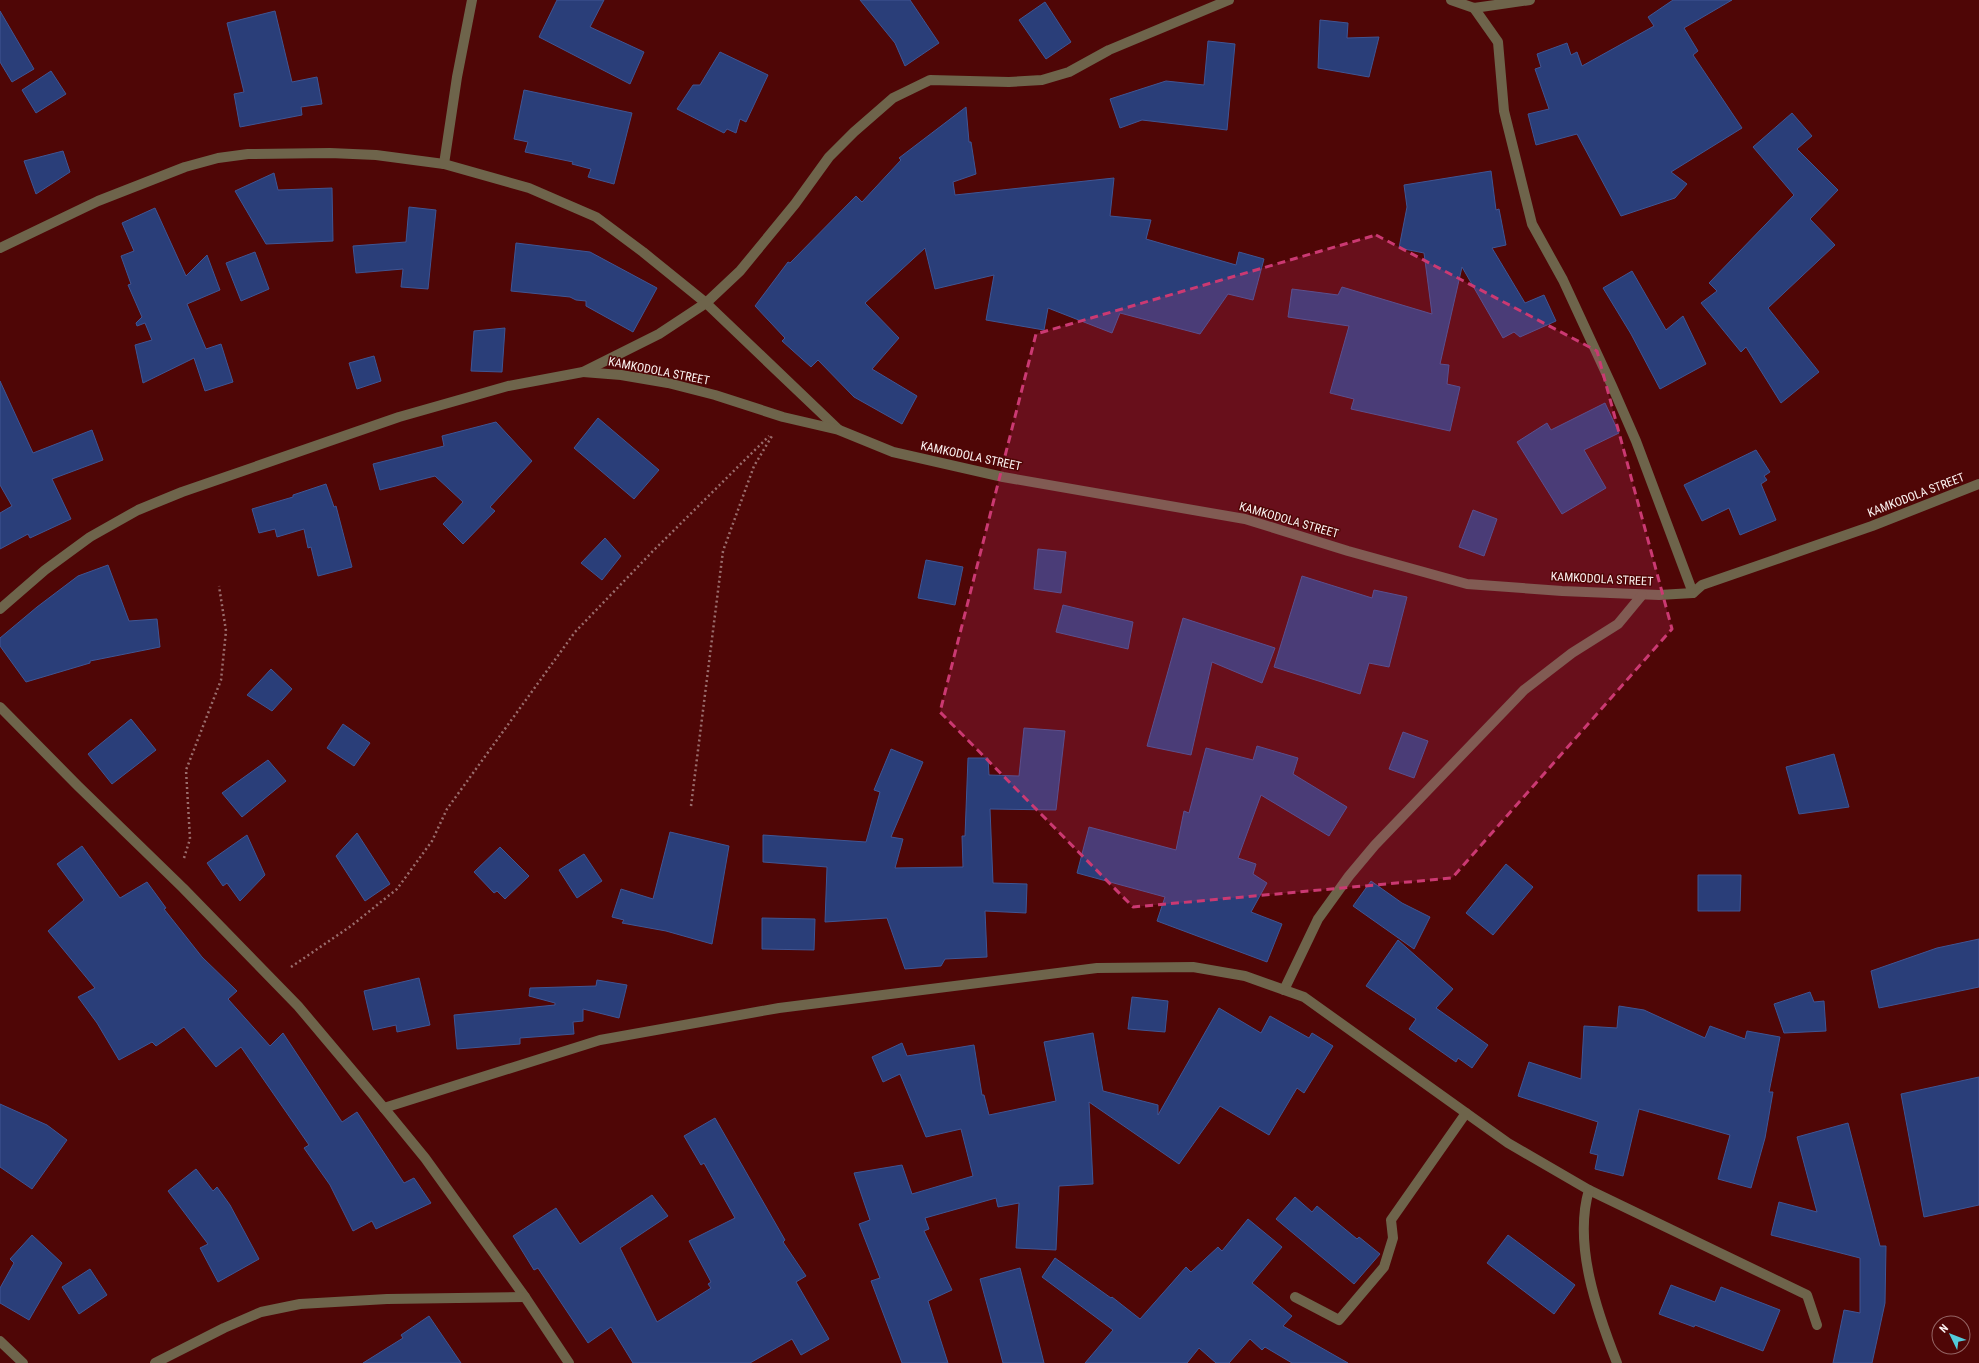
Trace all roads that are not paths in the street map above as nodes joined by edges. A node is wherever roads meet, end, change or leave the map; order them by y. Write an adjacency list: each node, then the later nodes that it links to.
1 (472, 0): 6 (street)
2 (1229, 0): 8 (street)
3 (1452, 0): 5 (street)
4 (1530, 0): 5 (street)
5 (1474, 8): 12 (street)
6 (444, 164): 7 (street); 8 (street)
7 (0, 248)
8 (706, 303): 9 (street); 10 (street)
9 (583, 372): 10 (street, KAMKODOLA STREET); 14 (street)
10 (839, 430): 13 (street, KAMKODOLA STREET)
11 (1979, 484): 12 (street, KAMKODOLA STREET)
12 (1693, 593): 13 (street, KAMKODOLA STREET)
13 (1642, 595): 16 (street)
14 (0, 609)
15 (0, 707): 17 (street)
16 (1284, 990): 17 (street); 18 (street)
17 (384, 1108): 20 (street)
18 (1466, 1113): 19 (street); 21 (street)
19 (1589, 1190): 22 (street); 27 (street)
20 (525, 1297): 25 (street); 26 (street)
21 (1295, 1297)
22 (1817, 1325)
23 (0, 1341): 24 (street)
24 (23, 1363)
25 (156, 1363)
26 (569, 1363)
27 (1617, 1363)

